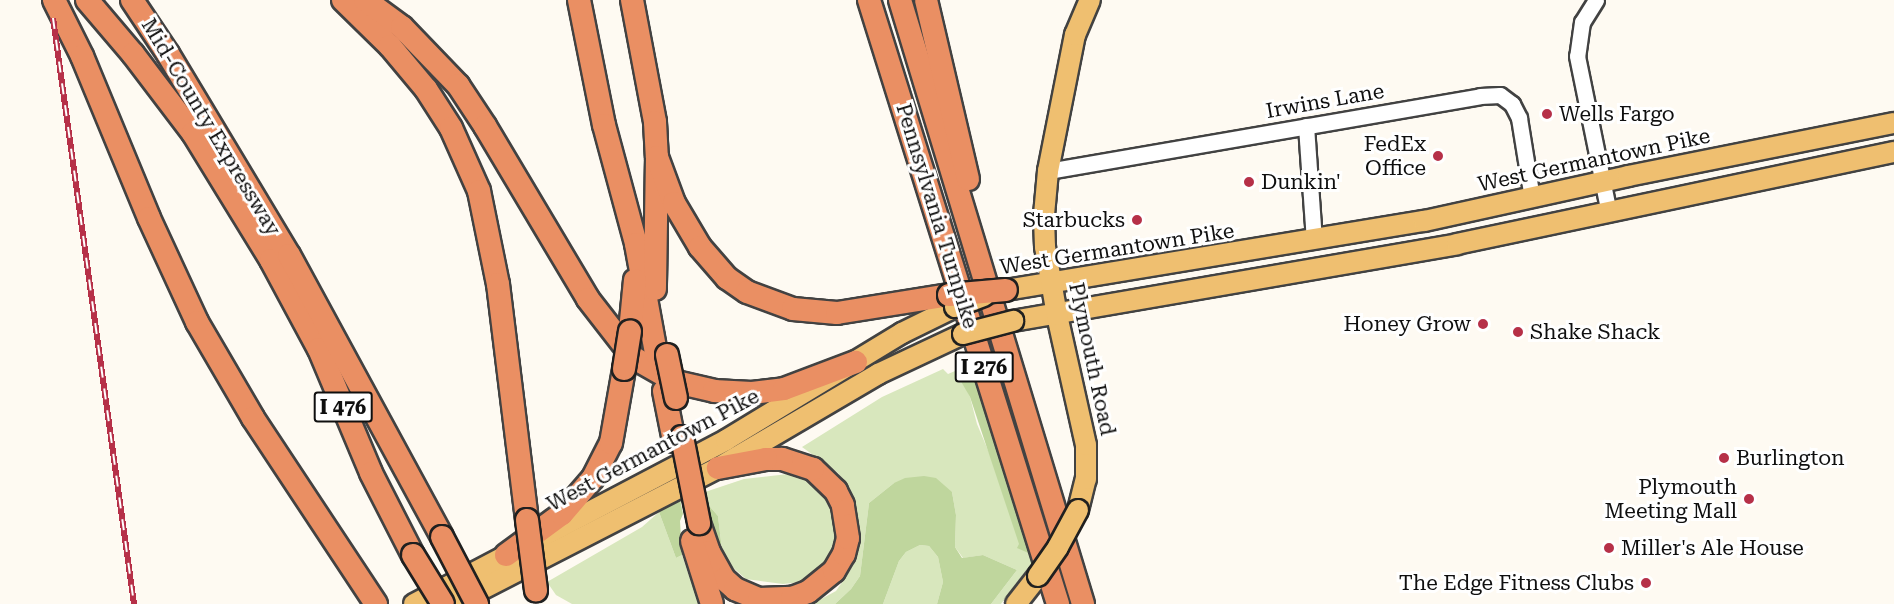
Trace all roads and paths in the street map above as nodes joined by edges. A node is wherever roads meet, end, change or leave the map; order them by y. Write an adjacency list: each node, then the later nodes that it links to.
1 (54, 0): 37 (highway)
2 (87, 0): 25 (highway, Mid-County Expressway / I 476)
3 (132, 0): 25 (highway, Mid-County Expressway / I 476)
4 (343, 0): 36 (highway, bridge)
5 (365, 0): 31 (highway)
6 (579, 0): 22 (highway)
7 (632, 0): 18 (highway)
8 (869, 0): 44 (highway, Pennsylvania Turnpike / I 276)
9 (900, 0): 32 (highway, Pennsylvania Turnpike / I 276)
10 (926, 0): 32 (highway)
11 (1073, 0): 14 (main road, Plymouth Road)
12 (1090, 0): 14 (main road, Plymouth Road)
13 (1596, 0): 20 (street)
14 (1075, 35): 19 (main road, Plymouth Road)
15 (1894, 123): 20 (main road, West Germantown Pike)
16 (1306, 126): 19 (street, Irwins Lane); 21 (street, Irwins Lane); 24 (street)
17 (1894, 152): 23 (main road, West Germantown Pike)
18 (657, 157): 28 (highway); 30 (highway)
19 (1048, 171): 26 (main road, Plymouth Road)
20 (1603, 182): 21 (main road, West Germantown Pike); 23 (street)
21 (1532, 198): 24 (main road, West Germantown Pike)
22 (625, 204): 30 (highway); 35 (highway, bridge)
23 (1609, 213): 29 (main road, West Germantown Pike)
24 (1314, 240): 26 (main road, West Germantown Pike)
25 (280, 257): 39 (highway, I 476, bridge); 41 (highway, I 476, bridge)
26 (1051, 284): 27 (main road, West Germantown Pike); 29 (main road, Plymouth Road)
27 (1006, 290): 28 (highway, bridge)
28 (952, 301): 31 (main road, West Germantown Pike)
29 (1057, 315): 33 (main road, West Germantown Pike, bridge); 43 (main road, Plymouth Road, bridge)
30 (662, 354): 34 (highway, bridge)
31 (856, 362): 35 (main road, West Germantown Pike)
32 (1016, 388): 45 (highway, Pennsylvania Turnpike / I 276)
33 (718, 468): 34 (highway); 40 (main road, West Germantown Pike)
34 (694, 524): 42 (highway)
35 (507, 555): 38 (main road, West Germantown Pike)
36 (537, 597)
37 (376, 604)
38 (414, 604)
39 (442, 604)
40 (453, 604)
41 (477, 604)
42 (712, 604)
43 (1016, 604)
44 (1058, 604)
45 (1083, 604)

